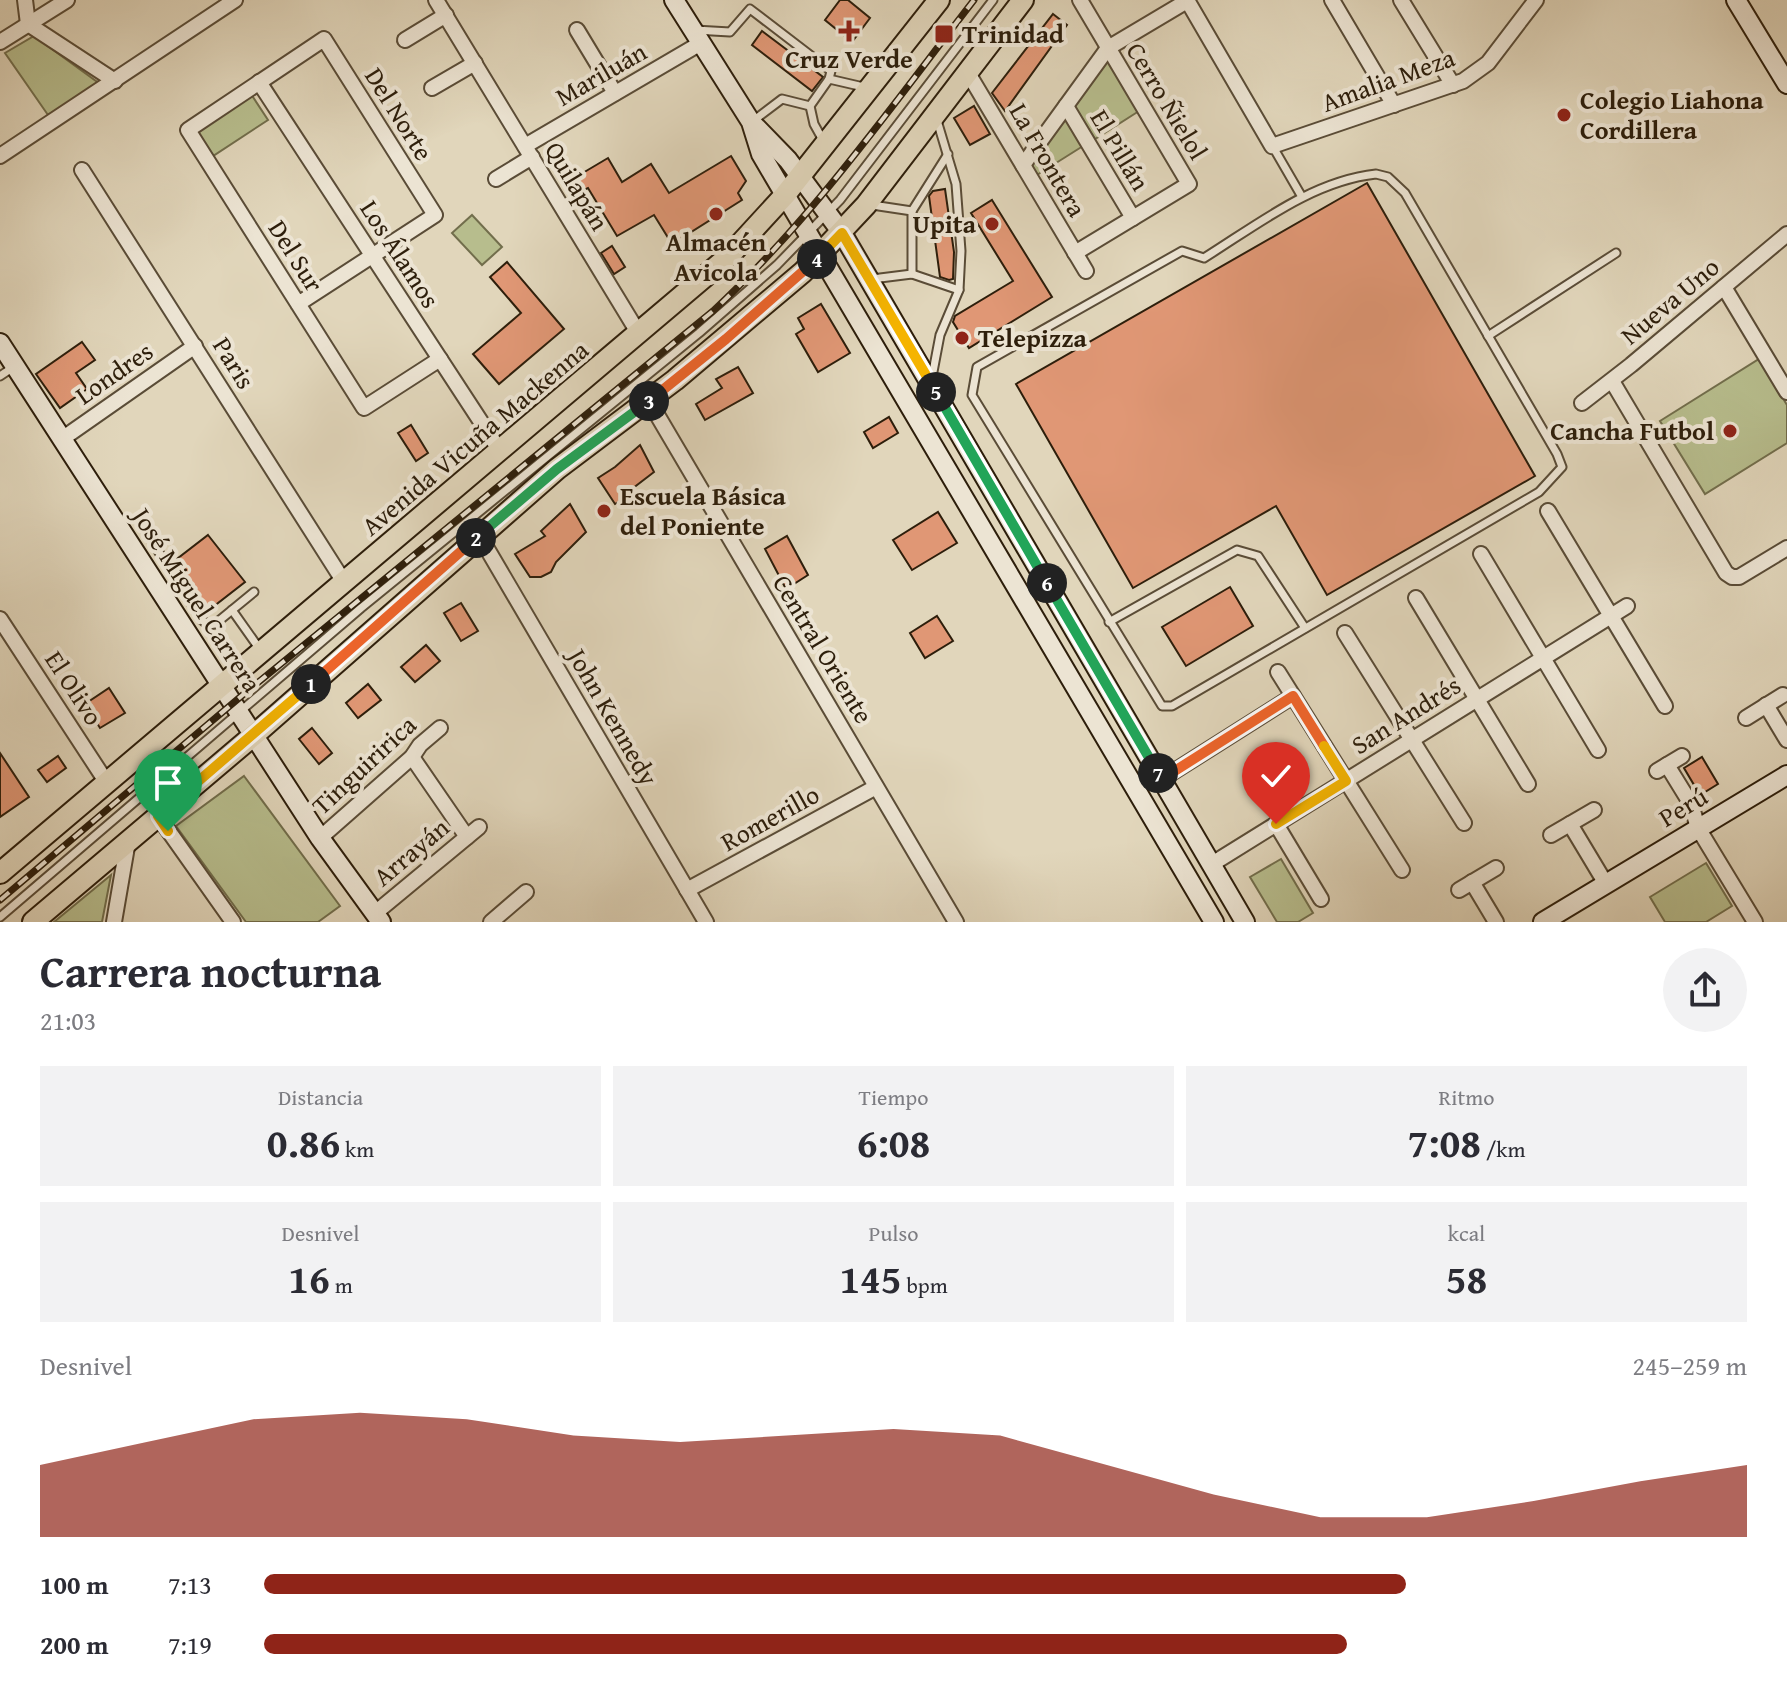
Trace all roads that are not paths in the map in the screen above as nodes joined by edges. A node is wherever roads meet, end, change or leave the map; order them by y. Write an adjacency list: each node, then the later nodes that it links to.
1 (25, 0): 16 (street)
2 (67, 0): 16 (street)
3 (235, 0): 25 (street)
4 (436, 0): 15 (street, Quilapán)
5 (674, 0): 18 (main road)
6 (939, 0): 30 (main road, Avenida Vicuña Mackenna)
7 (993, 0): 50 (lane)
8 (1023, 0): 23 (main road)
9 (1080, 0): 21 (street, Cerro Ñielol)
10 (1187, 0): 21 (street); 38 (street)
11 (1332, 0): 32 (street)
12 (1401, 0): 28 (street)
13 (1536, 0): 28 (street, Amalia Meza)
14 (1736, 0): 27 (main road)
15 (446, 15): 19 (street); 22 (street, Quilapán)
16 (28, 24): 20 (street); 25 (street)
17 (577, 30): 31 (street)
18 (697, 36): 24 (lane); 31 (street, Mariluán); 36 (main road)
19 (405, 40)
20 (0, 42)
21 (1108, 48): 34 (street); 51 (street, Cerro Ñielol)
22 (475, 63): 29 (street); 39 (street, Quilapán)
23 (968, 73): 35 (main road); 42 (street, La Frontera)
24 (829, 79): 30 (lane); 33 (lane)
25 (115, 81): 41 (street)
26 (259, 82): 57 (street, Los Álamos); 57 (street, Del Norte); 64 (street, Del Sur)
27 (1787, 84)
28 (1453, 85): 32 (street, Amalia Meza)
29 (432, 88)
30 (870, 88): 37 (main road, Avenida Vicuña Mackenna)
31 (615, 93): 39 (street, Mariluán)
32 (1394, 105): 38 (street, Amalia Meza)
33 (810, 106): 36 (lane); 37 (lane)
34 (1066, 106): 42 (street); 51 (street, El Pillán)
35 (935, 115): 40 (lane); 48 (main road)
36 (751, 122): 44 (main road); 46 (main road)
37 (825, 145): 44 (main road, Avenida Vicuña Mackenna)
38 (1272, 146): 47 (lane)
39 (528, 152): 45 (street, Mariluán); 65 (street, Quilapán)
40 (948, 154): 49 (lane); 63 (lane)
41 (0, 156)
42 (1023, 165): 55 (street, La Frontera)
43 (82, 170): 68 (street, Paris)
44 (801, 177): 46 (main road, Avenida Vicuña Mackenna); 50 (main road)
45 (496, 179)
46 (785, 195): 53 (main road); 65 (main road, Avenida Vicuña Mackenna)
47 (1302, 197): 66 (lane); 90 (lane)
48 (866, 205): 49 (lane); 52 (main road)
49 (912, 211): 60 (lane)
50 (828, 214): 52 (main road); 53 (lane)
51 (1133, 218): 55 (street)
52 (842, 233): 58 (main road); 61 (main road)
53 (810, 234): 58 (main road); 102 (lane)
54 (1787, 234): 62 (street, Nueva Uno)
55 (1075, 253): 59 (street, La Frontera)
56 (1616, 253): 66 (lane)
57 (372, 255): 64 (street); 69 (street, Los Álamos)
58 (821, 255): 74 (main road); 148 (main road)
59 (1086, 271)
60 (912, 274): 61 (lane); 63 (lane)
61 (869, 279): 72 (main road)
62 (1724, 287): 71 (street, Nueva Uno); 73 (street)
63 (959, 290): 72 (lane)
64 (298, 304): 69 (street, Del Sur)
65 (639, 334): 77 (main road, Avenida Vicuña Mackenna)
66 (1488, 336): 91 (lane)
67 (0, 343): 70 (main road, José Miguel Carrera)
68 (195, 346): 76 (street, Londres); 83 (street, Paris)
69 (440, 359): 77 (street, Los Álamos)
70 (7, 371): 76 (main road, José Miguel Carrera)
71 (1612, 381): 75 (street, Nueva Uno); 81 (street)
72 (930, 384): 112 (main road)
73 (1787, 392)
74 (649, 401): 80 (main road); 116 (street, Central Oriente)
75 (1582, 403)
76 (62, 439): 96 (main road, José Miguel Carrera)
77 (500, 451): 83 (main road, Avenida Vicuña Mackenna)
78 (1548, 511): 88 (street)
79 (141, 524): 87 (lane)
80 (479, 535): 105 (main road); 134 (street, John Kennedy)
81 (1787, 548)
82 (1481, 554): 94 (street)
83 (344, 582): 93 (main road, Avenida Vicuña Mackenna)
84 (254, 592): 87 (lane)
85 (1416, 598): 99 (street)
86 (1627, 606): 88 (street, San Andrés)
87 (232, 610): 93 (lane)
88 (1611, 616): 94 (street, San Andrés); 101 (street)
89 (0, 619): 114 (street, El Olivo)
90 (1109, 622): 91 (lane); 91 (lane)
91 (1305, 628)
92 (1345, 633): 106 (street)
93 (262, 652): 96 (main road, Avenida Vicuña Mackenna)
94 (1543, 658): 99 (street, San Andrés); 108 (street)
95 (1278, 672): 98 (street)
96 (221, 686): 102 (main road, José Miguel Carrera); 114 (main road, Avenida Vicuña Mackenna)
97 (1783, 695): 100 (street)
98 (1293, 696): 112 (street); 113 (street)
99 (1477, 699): 106 (street, San Andrés); 115 (street)
100 (1766, 705): 103 (street); 107 (street)
101 (1665, 706)
102 (239, 714): 105 (main road, José Miguel Carrera); 139 (lane)
103 (1746, 718)
104 (440, 728): 110 (street, Tinguiririca)
105 (254, 735): 118 (main road); 126 (main road, José Miguel Carrera)
106 (1412, 739): 113 (street, San Andrés); 119 (street)
107 (1787, 740)
108 (1598, 750)
109 (1682, 756): 123 (street, Perú)
110 (412, 757): 125 (street); 126 (street, Tinguiririca)
111 (1787, 775): 123 (main road, Perú)
112 (1162, 779): 128 (main road)
113 (1346, 781): 120 (street, San Andrés); 130 (street)
114 (107, 783): 131 (main road, Avenida Vicuña Mackenna)
115 (1528, 784)
116 (876, 787): 134 (street, Romerillo); 147 (street, Central Oriente)
117 (1594, 810): 121 (street)
118 (158, 816): 127 (main road); 138 (street)
119 (1464, 823)
120 (1276, 824): 128 (street, San Andrés); 137 (street)
121 (1570, 824): 124 (street); 133 (street)
122 (479, 827): 125 (street, Arrayán)
123 (1698, 828): 133 (main road, Perú); 152 (street, Perú)
124 (1551, 835)
125 (467, 837): 140 (street, Arrayán)
126 (320, 838): 140 (main road, José Miguel Carrera)
127 (128, 841): 141 (main road); 142 (street)
128 (1212, 864): 149 (main road)
129 (1496, 868): 132 (street)
130 (1402, 870)
131 (0, 873)
132 (1472, 882): 135 (street); 150 (street)
133 (1606, 884): 151 (main road, Perú)
134 (687, 890): 146 (street, John Kennedy)
135 (1459, 890)
136 (526, 892): 145 (street)
137 (1321, 899)
138 (222, 906): 143 (street); 144 (street)
139 (0, 917)
140 (378, 918)
141 (33, 922)
142 (114, 922)
143 (219, 922)
144 (233, 922)
145 (491, 922)
146 (706, 922)
147 (956, 922)
148 (1214, 922)
149 (1245, 922)
150 (1496, 922)
151 (1543, 922)
152 (1755, 922)

